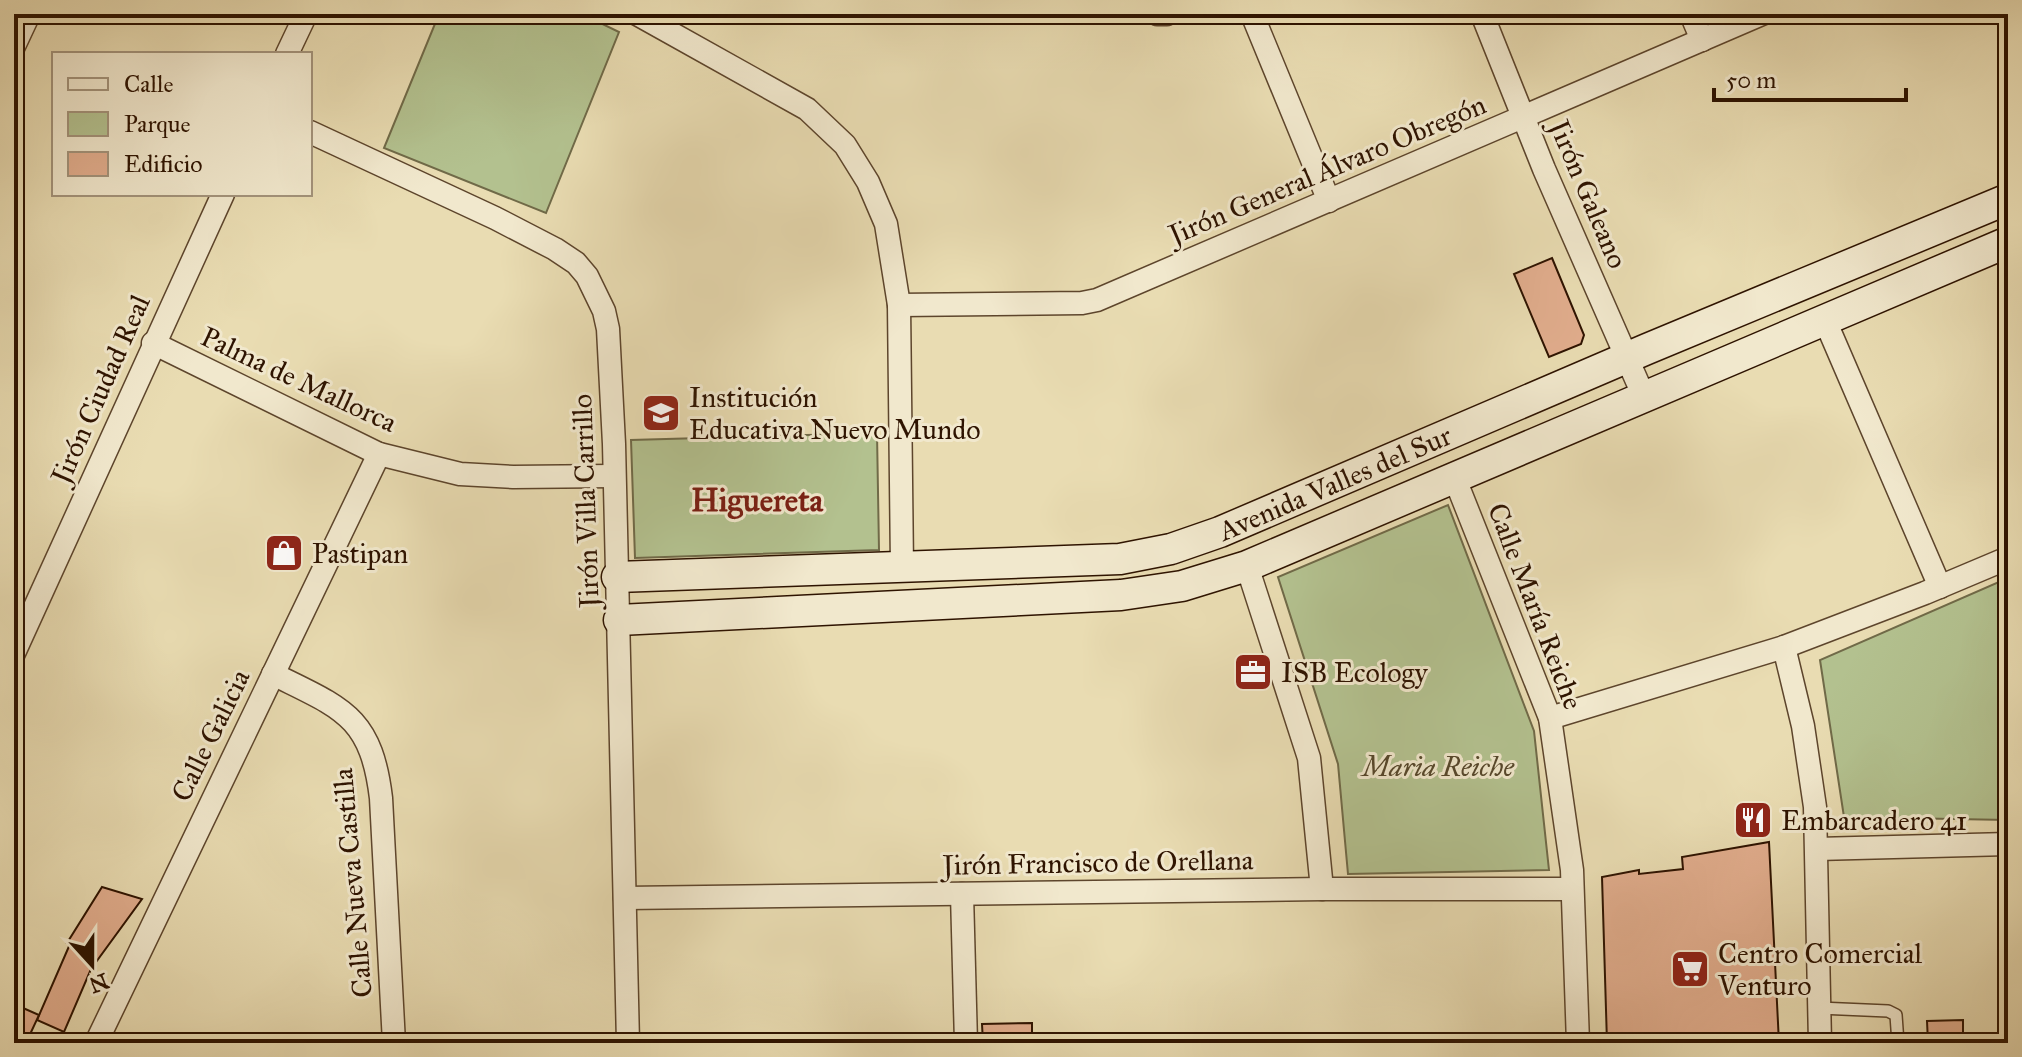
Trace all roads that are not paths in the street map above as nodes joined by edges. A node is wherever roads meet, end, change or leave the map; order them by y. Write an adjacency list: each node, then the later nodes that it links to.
1 (29, 14): 11 (street)
2 (306, 14): 12 (street)
3 (637, 14): 19 (street)
4 (1157, 14): 5 (street)
5 (1167, 14)
6 (1252, 14): 17 (street)
7 (1482, 14): 13 (street, Jirón Galeano)
8 (1691, 14): 10 (street)
9 (1762, 14): 10 (street, Jirón General Álvaro Obregón)
10 (1702, 40): 13 (street, Jirón General Álvaro Obregón)
11 (14, 46)
12 (288, 52)
13 (1524, 117): 17 (street, Jirón General Álvaro Obregón); 22 (street, Jirón Galeano)
14 (312, 133): 25 (street, Jirón Villa Carrillo)
15 (222, 196): 21 (street, Jirón Ciudad Real)
16 (2008, 199): 22 (street, Avenida Valles del Sur)
17 (1329, 201): 19 (street, Jirón General Álvaro Obregón)
18 (2008, 242): 20 (street, Avenida Valles del Sur)
19 (899, 305): 29 (street)
20 (1824, 318): 23 (street, Avenida Valles del Sur); 31 (street)
21 (153, 343): 24 (street, Palma de Mallorca); 34 (street, Jirón Ciudad Real)
22 (1626, 358): 23 (street, Jirón Galeano); 29 (street, Avenida Valles del Sur)
23 (1644, 397): 26 (street, Avenida Valles del Sur)
24 (379, 454): 25 (street, Palma de Mallorca); 35 (street, Calle Galicia)
25 (613, 476): 30 (street, Jirón Villa Carrillo)
26 (1455, 479): 28 (street, Avenida Valles del Sur); 36 (street, Calle María Reiche)
27 (2008, 558): 31 (street)
28 (1247, 566): 32 (street, Avenida Valles del Sur); 39 (street)
29 (902, 568): 30 (street, Avenida Valles del Sur)
30 (617, 577): 32 (street, Jirón Villa Carrillo)
31 (1940, 587): 33 (street)
32 (619, 620): 42 (street, Jirón Villa Carrillo)
33 (1784, 647): 36 (street); 38 (street)
34 (14, 653)
35 (273, 674): 44 (street, Calle Galicia); 45 (street, Calle Nueva Castilla)
36 (1550, 718): 40 (street, Calle María Reiche)
37 (2008, 844): 38 (street)
38 (1817, 849): 43 (street)
39 (1322, 889): 40 (street, Jirón Francisco de Orellana); 41 (street, Jirón Francisco de Orellana)
40 (1572, 889): 48 (street, Calle María Reiche)
41 (962, 894): 42 (street, Jirón Francisco de Orellana); 47 (street)
42 (625, 898): 46 (street, Jirón Villa Carrillo)
43 (1819, 1008): 49 (street); 50 (lane)
44 (96, 1043)
45 (394, 1043)
46 (628, 1043)
47 (966, 1043)
48 (1578, 1043)
49 (1820, 1043)
50 (1898, 1043)

